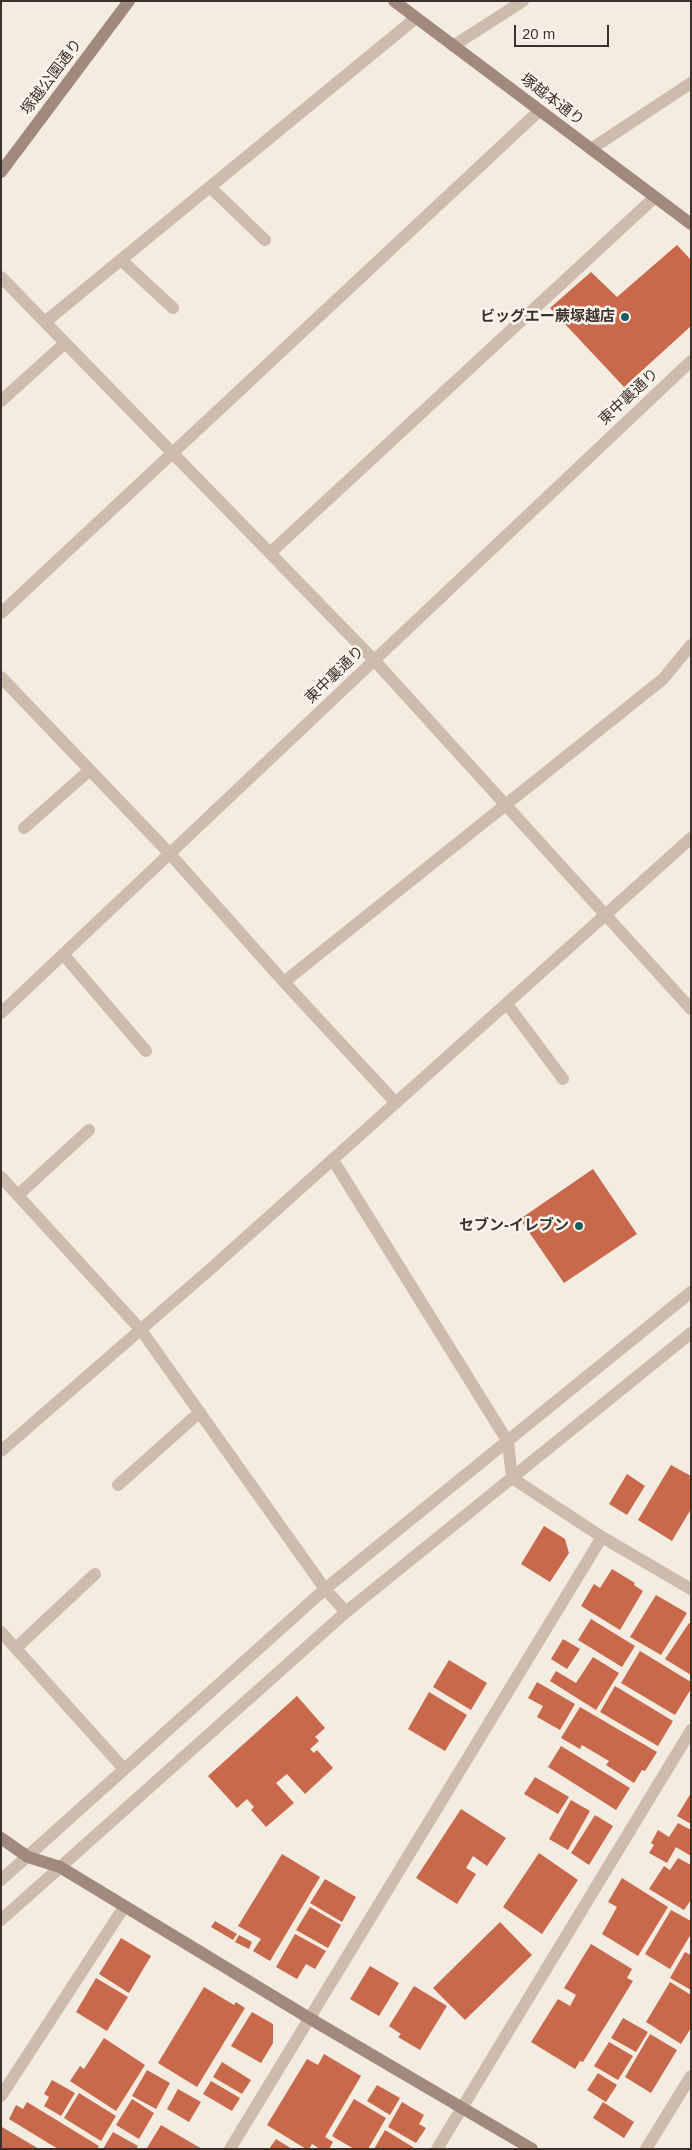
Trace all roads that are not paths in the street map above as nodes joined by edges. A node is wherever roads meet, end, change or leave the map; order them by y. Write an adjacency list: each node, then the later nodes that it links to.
1 (129, 1): 9 (street, 塚越公園通り)
2 (394, 1): 4 (street, 塚越本通り)
3 (523, 1): 5 (street)
4 (416, 18): 5 (street, 塚越本通り); 10 (street)
5 (453, 46): 7 (street, 塚越本通り)
6 (691, 83): 8 (street)
7 (539, 110): 8 (street, 塚越本通り); 21 (street)
8 (591, 149): 11 (street, 塚越本通り)
9 (1, 172)
10 (210, 187): 13 (street); 14 (street)
11 (655, 197): 12 (street, 塚越本通り); 22 (street)
12 (691, 224)
13 (265, 240)
14 (121, 260): 16 (street); 17 (street)
15 (1, 278): 17 (street)
16 (173, 308)
17 (45, 322): 18 (street)
18 (65, 343): 20 (street); 21 (street)
19 (691, 361): 25 (street, 東中裏通り)
20 (1, 401)
21 (172, 453): 22 (street); 23 (street)
22 (270, 553): 25 (street)
23 (1, 613)
24 (691, 645): 28 (street)
25 (374, 660): 28 (street); 31 (street, 東中裏通り)
26 (1, 676): 27 (street)
27 (90, 770): 29 (street); 31 (street)
28 (505, 805): 32 (street); 34 (street)
29 (24, 828)
30 (691, 838): 32 (street)
31 (170, 854): 33 (street, 東中裏通り); 34 (street)
32 (605, 916): 35 (street); 36 (street)
33 (63, 954): 37 (street, 東中裏通り); 38 (street)
34 (284, 982): 40 (street)
35 (506, 1004): 39 (street); 40 (street)
36 (691, 1009)
37 (1, 1013)
38 (146, 1051)
39 (563, 1079)
40 (396, 1103): 42 (street)
41 (89, 1130): 44 (street)
42 (333, 1160): 46 (street); 49 (street)
43 (1, 1176): 44 (street)
44 (18, 1195): 46 (street)
45 (691, 1292): 49 (street)
46 (141, 1330): 48 (street); 50 (street)
47 (691, 1333): 51 (street)
48 (200, 1412): 52 (street); 55 (street)
49 (508, 1442): 51 (street); 55 (street)
50 (1, 1451)
51 (512, 1478): 53 (street); 57 (street)
52 (118, 1485)
53 (602, 1537): 56 (street); 68 (street)
54 (95, 1574): 59 (street)
55 (326, 1589): 57 (street); 61 (street)
56 (691, 1589)
57 (346, 1612): 64 (street)
58 (1, 1632): 59 (street)
59 (16, 1648): 61 (street)
60 (691, 1730): 71 (street)
61 (124, 1768): 63 (street)
62 (1, 1838): 63 (street)
63 (28, 1857): 64 (street); 65 (street)
64 (60, 1867): 66 (street); 67 (street)
65 (1, 1880)
66 (124, 1907): 68 (street); 70 (street)
67 (1, 1920)
68 (309, 2018): 71 (street); 72 (street)
69 (691, 2076): 75 (street)
70 (1, 2096)
71 (462, 2108): 73 (street); 74 (street)
72 (230, 2149)
73 (437, 2149)
74 (532, 2149)
75 (646, 2149)

